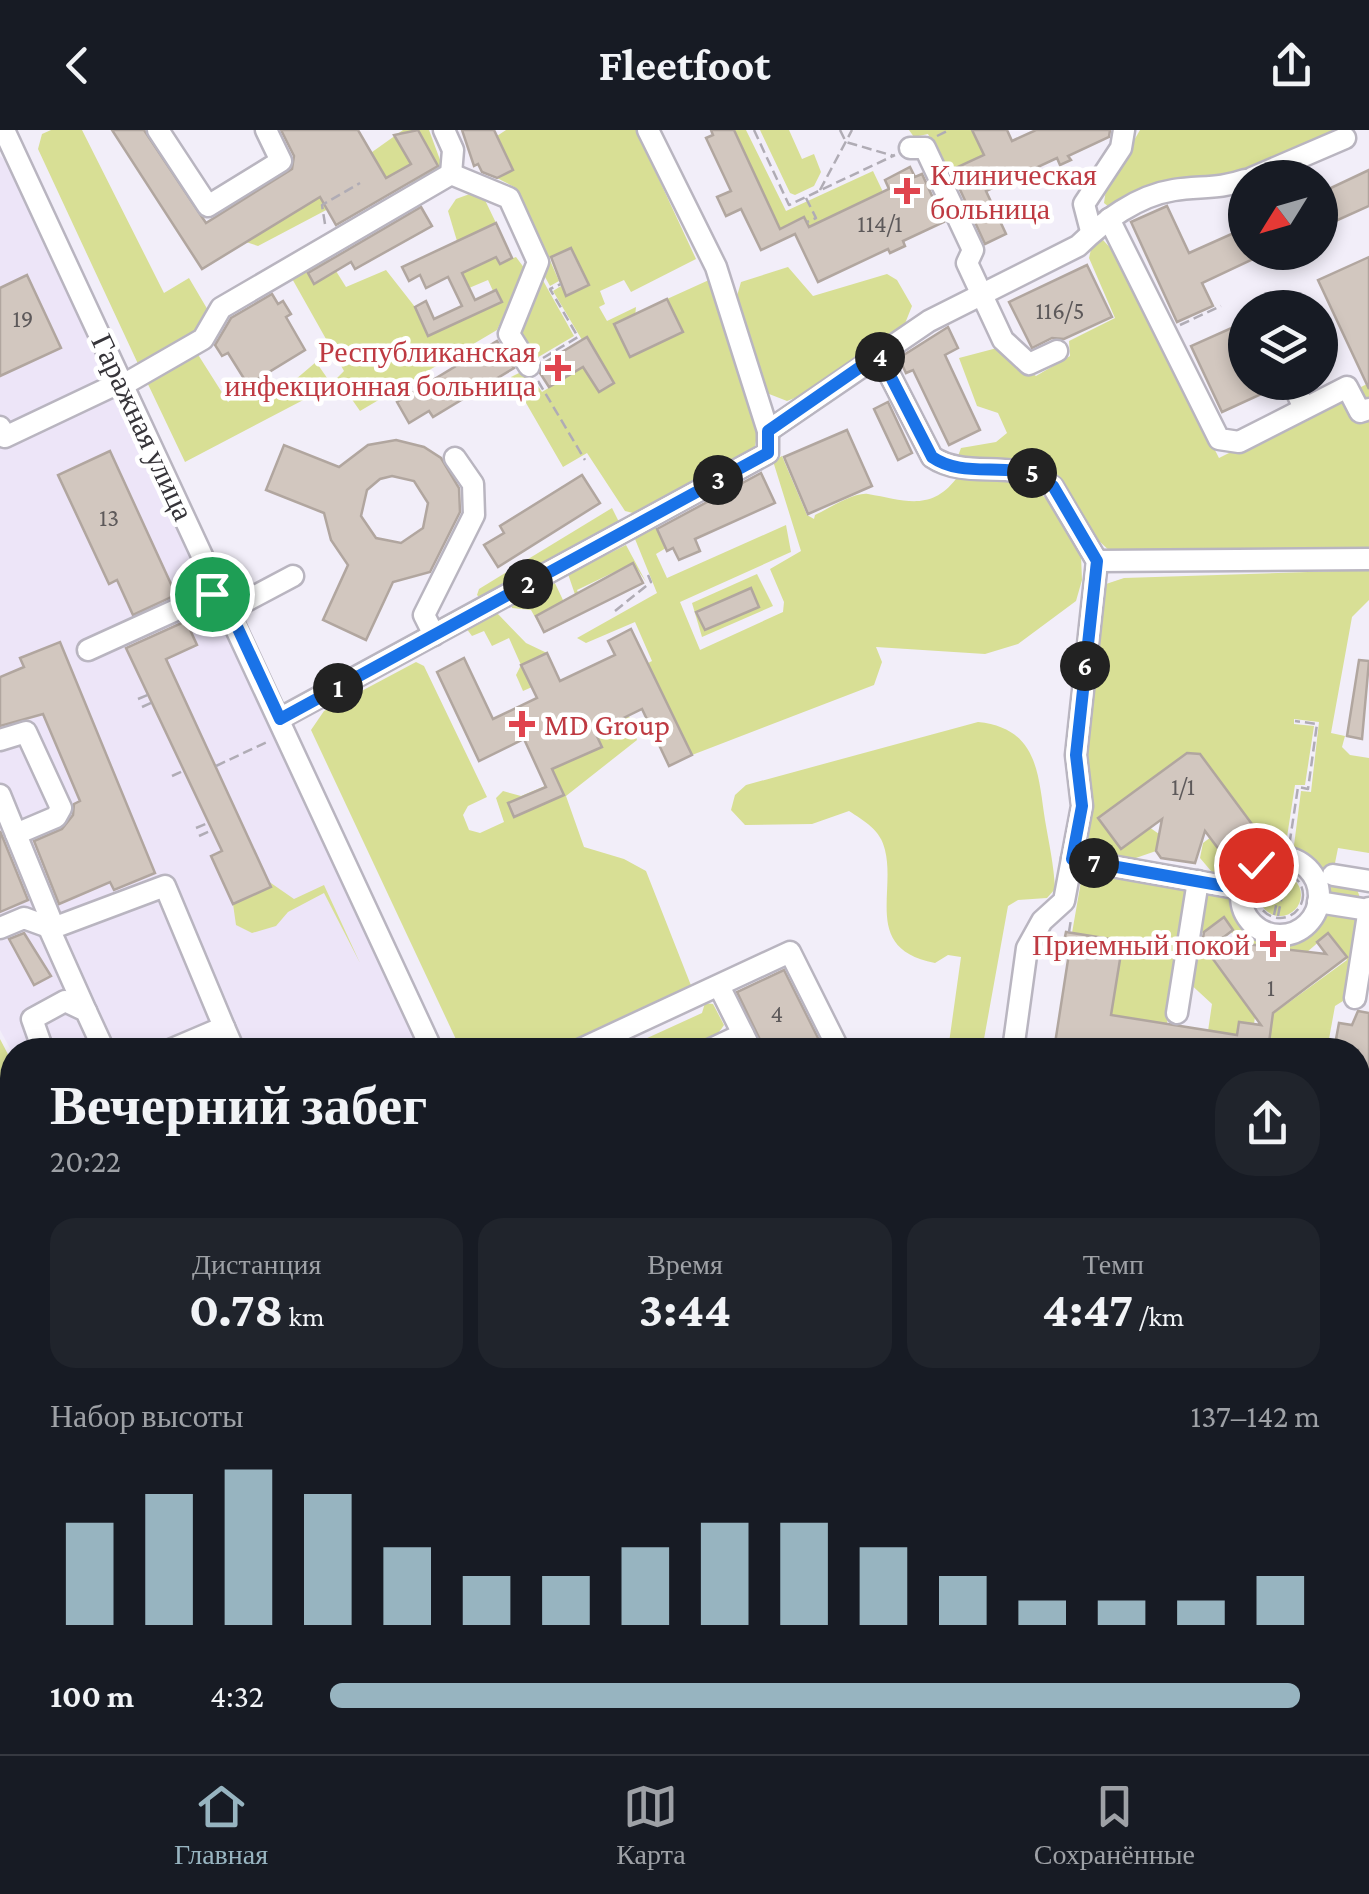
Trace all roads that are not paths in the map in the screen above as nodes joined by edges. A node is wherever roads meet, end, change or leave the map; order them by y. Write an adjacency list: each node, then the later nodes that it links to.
1 (158, 130): 2 (street)
2 (266, 130)
3 (444, 130): 10 (street)
4 (648, 130): 22 (street)
5 (1124, 130): 12 (street)
6 (3, 131): 17 (street, Гаражная улица)
7 (1354, 134): 9 (street)
8 (902, 152): 13 (street)
9 (1293, 160)
10 (451, 174): 16 (street); 17 (street)
11 (1228, 186): 12 (street)
12 (1100, 225): 13 (street); 19 (street)
13 (982, 295): 14 (street); 15 (street)
14 (1057, 351)
15 (879, 354): 22 (street); 25 (street)
16 (529, 366)
17 (122, 384): 21 (street); 27 (street, Гаражная улица)
18 (1300, 400): 19 (street)
19 (1304, 408): 20 (street)
20 (1369, 409)
21 (0, 427)
22 (768, 431): 29 (street)
23 (456, 458): 29 (street)
24 (1369, 558): 25 (street)
25 (1097, 561): 35 (street)
26 (293, 576): 28 (street)
27 (220, 590): 28 (street, Гаражная улица); 30 (street)
28 (220, 615): 31 (street, Гаражная улица)
29 (434, 635): 31 (street)
30 (88, 650)
31 (280, 719): 53 (street, Гаражная улица)
32 (0, 740): 34 (street)
33 (0, 795): 34 (street)
34 (16, 834): 42 (street)
35 (1072, 859): 37 (street); 57 (street)
36 (1334, 876): 38 (street)
37 (1198, 881): 39 (street); 47 (street)
38 (1369, 881)
39 (1241, 889): 40 (street); 40 (street)
40 (1318, 902): 41 (street)
41 (1369, 909): 45 (street)
42 (51, 926): 43 (street); 46 (street); 48 (street)
43 (0, 928)
44 (719, 986): 54 (street); 55 (street); 56 (street)
45 (1356, 998)
46 (86, 1011): 49 (street); 50 (street)
47 (1176, 1013)
48 (224, 1028): 51 (street); 52 (street)
49 (37, 1038)
50 (98, 1038)
51 (199, 1038)
52 (229, 1038)
53 (424, 1038)
54 (605, 1038)
55 (745, 1038)
56 (833, 1038)
57 (1015, 1038)

